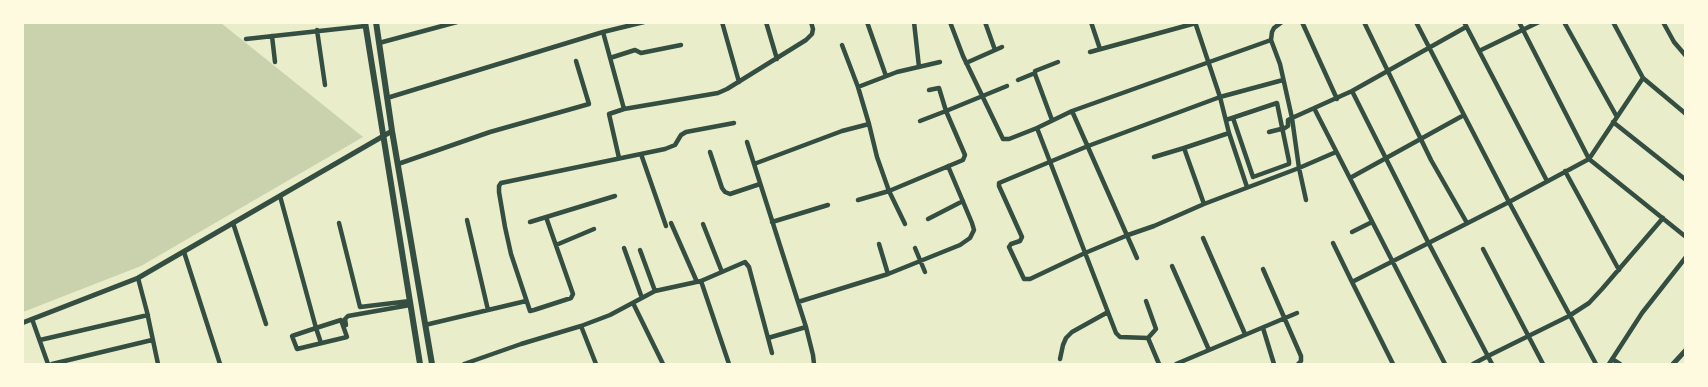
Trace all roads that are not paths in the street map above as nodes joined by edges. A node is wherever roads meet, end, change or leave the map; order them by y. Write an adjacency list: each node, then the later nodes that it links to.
1 (376, 22): 30 (main road)
2 (457, 22): 30 (street)
3 (644, 22): 26 (street)
4 (722, 22): 55 (street)
5 (766, 22): 41 (street)
6 (811, 22): 41 (street)
7 (867, 22): 51 (street)
8 (914, 22): 48 (street)
9 (950, 22): 47 (street)
10 (986, 22): 36 (street)
11 (1091, 22): 35 (street)
12 (1282, 22): 29 (street)
13 (1302, 22): 64 (street)
14 (1364, 22): 49 (street)
15 (1416, 22): 34 (street)
16 (1519, 22): 25 (street)
17 (1539, 22): 25 (street)
18 (1564, 22): 71 (street)
19 (1613, 22): 52 (street)
20 (1663, 22): 39 (street)
21 (1196, 23): 35 (street); 46 (street)
22 (365, 24): 24 (street); 85 (main road)
23 (1465, 25): 34 (street); 37 (street)
24 (317, 30): 27 (street); 56 (street)
25 (1523, 30): 37 (street); 96 (street)
26 (603, 32): 40 (street); 63 (street)
27 (272, 36): 28 (street); 43 (street)
28 (246, 38)
29 (1271, 40): 46 (street); 54 (street)
30 (379, 43): 63 (main road)
31 (681, 44): 40 (street)
32 (842, 45): 58 (street)
33 (1002, 47): 36 (street)
34 (1430, 48): 49 (street); 70 (street)
35 (1100, 49): 38 (street)
36 (995, 50): 47 (street)
37 (1479, 51): 105 (street)
38 (1090, 52)
39 (1686, 56)
40 (610, 58): 66 (street)
41 (777, 58): 55 (street)
42 (576, 61): 98 (street)
43 (275, 62)
44 (940, 62): 48 (street)
45 (1058, 62): 50 (street)
46 (1208, 62): 62 (street); 68 (street)
47 (966, 63): 61 (street)
48 (918, 67): 51 (street)
49 (1388, 71): 60 (street); 86 (street)
50 (1035, 73): 53 (street); 74 (street)
51 (886, 76): 58 (street)
52 (1643, 78): 69 (street); 71 (street)
53 (1018, 80)
54 (1283, 80): 62 (street); 73 (street)
55 (739, 82): 66 (street)
56 (325, 85)
57 (1007, 86): 61 (street)
58 (858, 87): 79 (street)
59 (929, 90): 67 (street)
60 (1352, 91): 64 (street); 95 (street)
61 (982, 96): 67 (street); 80 (street)
62 (1220, 97): 75 (street); 88 (street)
63 (388, 98): 82 (main road)
64 (1337, 98): 65 (street)
65 (1314, 108): 73 (street); 91 (street)
66 (624, 109): 94 (street)
67 (946, 111): 76 (street); 100 (street)
68 (1072, 111): 74 (street); 88 (street)
69 (1686, 114)
70 (1464, 115): 86 (street); 114 (street)
71 (1617, 117): 77 (street)
72 (1233, 118): 75 (street); 81 (street); 81 (street)
73 (1292, 118): 81 (street); 101 (street)
74 (1052, 120): 80 (street)
75 (1226, 120): 84 (street)
76 (920, 121)
77 (1613, 122): 96 (street); 104 (street)
78 (734, 123): 92 (street)
79 (869, 124): 99 (street); 108 (street)
80 (1037, 128): 97 (street)
81 (1283, 128): 83 (street)
82 (392, 131): 85 (street); 98 (main road)
83 (1269, 132)
84 (1229, 133): 89 (street); 107 (street)
85 (382, 136): 109 (street); 162 (main road)
86 (1421, 140): 95 (street); 126 (street)
87 (747, 142): 99 (street)
88 (1088, 146): 97 (street); 131 (street)
89 (1184, 148): 93 (street); 115 (street)
90 (710, 152): 106 (street)
91 (1336, 152): 101 (street); 103 (street)
92 (641, 154): 94 (street); 155 (street)
93 (1154, 157)
94 (619, 158): 159 (street)
95 (1386, 159): 103 (street); 134 (street)
96 (1589, 159): 102 (street); 118 (street)
97 (1051, 162): 143 (street); 143 (street)
98 (398, 164): 173 (main road)
99 (754, 164): 106 (street)
100 (948, 166): 108 (street); 113 (street)
101 (1299, 168): 107 (street); 112 (street)
102 (1566, 171): 105 (street); 150 (street)
103 (1350, 178): 123 (street)
104 (1686, 180)
105 (1547, 181): 114 (street)
106 (760, 184): 122 (street)
107 (1247, 187): 115 (street)
108 (889, 191): 111 (street); 128 (street)
109 (280, 196): 124 (street); 176 (street)
110 (614, 196): 117 (street)
111 (858, 200)
112 (1306, 200)
113 (963, 201): 119 (street); 146 (street)
114 (1509, 202): 126 (street); 168 (street)
115 (1204, 204): 131 (street)
116 (828, 205): 122 (street)
117 (546, 217): 121 (street); 137 (street)
118 (1663, 218): 132 (street); 150 (street)
119 (928, 219)
120 (467, 220): 164 (street)
121 (530, 222)
122 (772, 222): 161 (street)
123 (1372, 222): 130 (street); 147 (street)
124 (234, 223): 142 (street); 172 (street)
125 (340, 223): 162 (street)
126 (1467, 223): 134 (street)
127 (703, 224): 151 (street)
128 (905, 224)
129 (594, 229): 137 (street)
130 (1352, 232)
131 (1128, 235): 143 (street); 145 (street)
132 (1686, 237)
133 (1203, 238): 179 (street)
134 (1428, 242): 147 (street); 189 (street)
135 (1333, 243): 156 (street)
136 (879, 244): 153 (street)
137 (556, 245): 159 (street)
138 (624, 248): 158 (street)
139 (915, 248): 146 (street)
140 (1483, 249): 180 (street)
141 (640, 250): 157 (street)
142 (184, 252): 154 (street); 195 (street)
143 (1085, 253): 165 (street)
144 (1686, 257): 191 (street)
145 (1137, 258)
146 (920, 261): 152 (street); 153 (street)
147 (1392, 261): 156 (street); 208 (street)
148 (1172, 266): 186 (street)
149 (1263, 269): 169 (street)
150 (1619, 270): 168 (street)
151 (722, 272): 155 (street); 181 (street)
152 (925, 272)
153 (888, 274): 161 (street)
154 (138, 278): 167 (street); 170 (street)
155 (699, 281): 157 (street); 201 (street)
156 (1352, 282): 207 (street)
157 (655, 291): 158 (street)
158 (642, 298): 163 (street)
159 (526, 301): 164 (street)
160 (1146, 301): 182 (street)
161 (798, 302): 175 (street)
162 (410, 303): 178 (street); 196 (main road)
163 (633, 303): 174 (street); 200 (street)
164 (488, 310): 173 (street)
165 (1108, 312): 182 (street); 190 (street)
166 (1297, 313): 169 (street)
167 (148, 315): 183 (street); 184 (street)
168 (1569, 316): 180 (street); 212 (street)
169 (1284, 318): 177 (street); 206 (street)
170 (32, 319): 171 (street); 183 (street)
171 (22, 323)
172 (266, 324)
173 (425, 325): 197 (main road)
174 (581, 326): 198 (street); 199 (street)
175 (806, 327): 181 (street); 202 (street)
176 (316, 328): 185 (street); 185 (street); 185 (street)
177 (1263, 328): 179 (street); 205 (street)
178 (348, 334)
179 (1245, 334): 186 (street)
180 (1528, 336): 189 (street); 211 (street)
181 (768, 338): 188 (street)
182 (1148, 338): 203 (street)
183 (40, 340): 192 (street)
184 (152, 340): 193 (street); 194 (street)
185 (321, 343)
186 (1209, 350): 204 (street)
187 (1686, 350): 215 (street)
188 (772, 353)
189 (1488, 356): 209 (street); 210 (street)
190 (1060, 359)
191 (1612, 359): 213 (street); 214 (street)
192 (48, 364)
193 (52, 364)
194 (158, 364)
195 (220, 364)
196 (420, 364)
197 (432, 364)
198 (464, 364)
199 (596, 364)
200 (663, 364)
201 (729, 364)
202 (814, 364)
203 (1159, 364)
204 (1176, 364)
205 (1274, 364)
206 (1298, 364)
207 (1393, 364)
208 (1445, 364)
209 (1473, 364)
210 (1492, 364)
211 (1543, 364)
212 (1596, 364)
213 (1609, 364)
214 (1620, 364)
215 (1673, 364)

